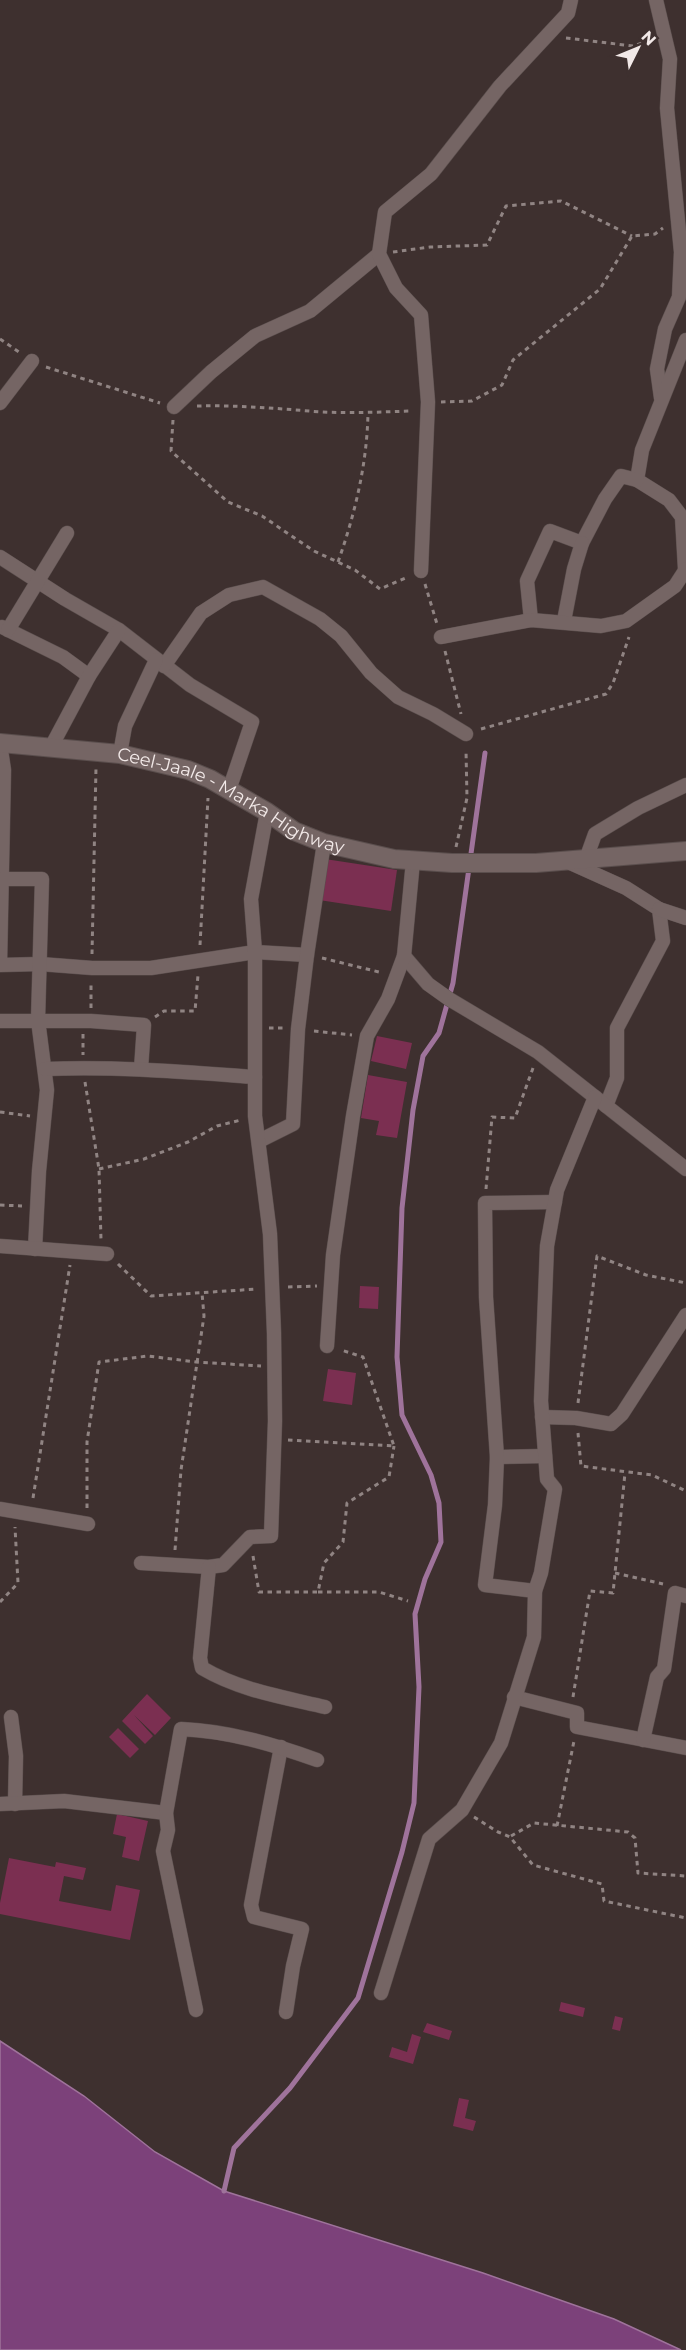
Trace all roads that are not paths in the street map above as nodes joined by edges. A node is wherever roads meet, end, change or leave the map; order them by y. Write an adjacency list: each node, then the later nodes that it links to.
1 (571, 0): 3 (street)
2 (656, 0): 6 (street)
3 (379, 254): 8 (street); 15 (street)
4 (686, 340): 6 (street)
5 (32, 361): 7 (street)
6 (661, 398): 9 (street)
7 (0, 403)
8 (174, 407)
9 (637, 480): 10 (street); 12 (street)
10 (684, 517): 14 (street)
11 (67, 533): 16 (street)
12 (582, 543): 17 (street); 18 (street)
13 (0, 556): 16 (street)
14 (685, 569): 18 (street)
15 (420, 571)
16 (39, 581): 19 (street); 20 (street)
17 (531, 620): 18 (street); 21 (street)
18 (564, 621)
19 (4, 628): 23 (street)
20 (119, 630): 22 (street); 23 (street)
21 (441, 637)
22 (160, 663): 24 (street); 27 (street); 29 (street)
23 (89, 676): 26 (street)
24 (466, 734)
25 (0, 743): 26 (street, Ceel-Jaale - Marka Highway); 36 (street)
26 (50, 749): 27 (street, Ceel-Jaale - Marka Highway)
27 (120, 754): 29 (street, Ceel-Jaale - Marka Highway)
28 (686, 785): 33 (street)
29 (229, 790): 30 (street, Ceel-Jaale - Marka Highway)
30 (267, 812): 31 (street, Ceel-Jaale - Marka Highway); 39 (street)
31 (324, 843): 34 (street, Ceel-Jaale - Marka Highway); 40 (street)
32 (686, 851): 33 (street, Ceel-Jaale - Marka Highway)
33 (586, 859): 35 (street, Ceel-Jaale - Marka Highway)
34 (412, 861): 35 (street, Ceel-Jaale - Marka Highway); 41 (street)
35 (564, 861): 37 (street)
36 (2, 879): 42 (street); 42 (street)
37 (659, 909): 38 (street); 49 (street)
38 (686, 918)
39 (255, 952): 40 (street); 42 (street); 47 (street)
40 (307, 955): 50 (street)
41 (404, 956): 48 (street); 57 (street)
42 (40, 964): 43 (street)
43 (39, 1020): 44 (street); 45 (street); 46 (street)
44 (0, 1021)
45 (45, 1069): 46 (street); 54 (street)
46 (141, 1069): 47 (street)
47 (255, 1077): 50 (street)
48 (595, 1097): 49 (street); 52 (street)
49 (606, 1106): 51 (street)
50 (259, 1141): 64 (street)
51 (686, 1169)
52 (555, 1202): 58 (street); 60 (street)
53 (0, 1246): 54 (street)
54 (35, 1249): 55 (street)
55 (104, 1253)
56 (686, 1315): 58 (street)
57 (327, 1346)
58 (542, 1417): 59 (street)
59 (545, 1455): 60 (street); 65 (street)
60 (497, 1457): 65 (street)
61 (0, 1509): 62 (street)
62 (87, 1524)
63 (141, 1563): 64 (street)
64 (209, 1567): 68 (street)
65 (535, 1591): 67 (street)
66 (680, 1594): 70 (street)
67 (514, 1697): 70 (street); 77 (street)
68 (325, 1707)
69 (10, 1717): 75 (street)
70 (643, 1740): 72 (street)
71 (281, 1747): 73 (street); 76 (street); 79 (street)
72 (686, 1748)
73 (317, 1760)
74 (0, 1804): 75 (street)
75 (15, 1804): 76 (street)
76 (166, 1813): 78 (street)
77 (381, 1993)
78 (196, 2010)
79 (286, 2012)

